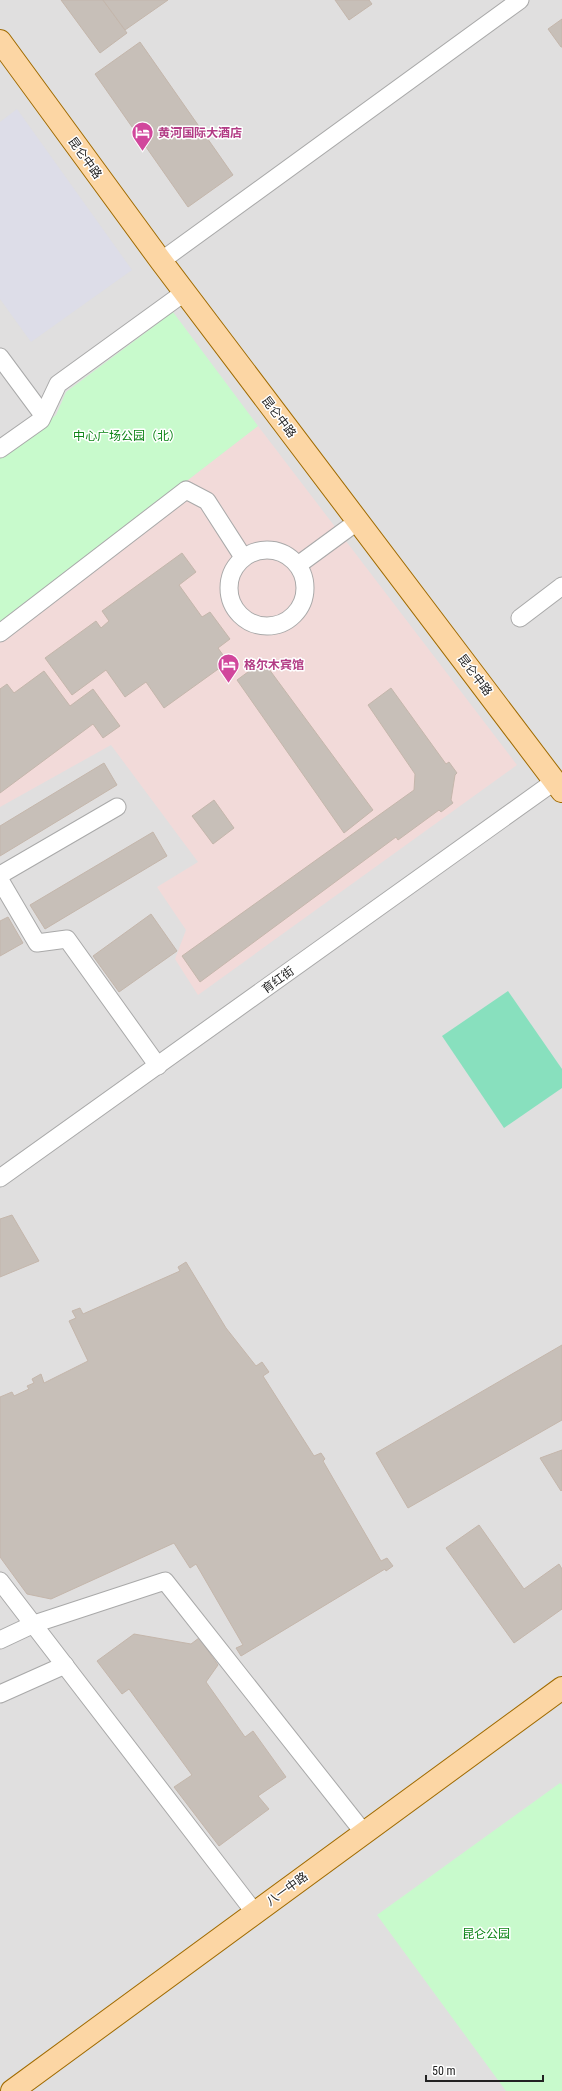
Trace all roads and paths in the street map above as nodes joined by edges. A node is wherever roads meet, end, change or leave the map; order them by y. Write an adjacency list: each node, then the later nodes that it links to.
1 (520, 0): 3 (street)
2 (3, 50): 3 (main road, 昆仑中路)
3 (161, 261): 4 (main road, 昆仑中路)
4 (185, 292): 6 (street); 8 (main road, 昆仑中路)
5 (0, 357): 6 (street)
6 (43, 415): 7 (street)
7 (0, 450)
8 (358, 521): 10 (street); 14 (main road, 昆仑中路)
9 (243, 558): 10 (street); 10 (street); 13 (street)
10 (298, 565)
11 (562, 586): 12 (street)
12 (520, 618)
13 (0, 632)
14 (558, 786): 18 (street, 育红街)
15 (117, 807): 16 (street)
16 (0, 875)
17 (0, 880): 18 (street)
18 (158, 1066): 19 (street, 育红街)
19 (0, 1178)
20 (0, 1581): 21 (street)
21 (34, 1624): 22 (street); 23 (street); 26 (street)
22 (0, 1640)
23 (65, 1665): 25 (street); 27 (street)
24 (562, 1688): 26 (main road, 八一中路)
25 (0, 1694)
26 (364, 1833): 27 (main road, 八一中路)
27 (255, 1913): 28 (main road, 八一中路)
28 (12, 2091)

